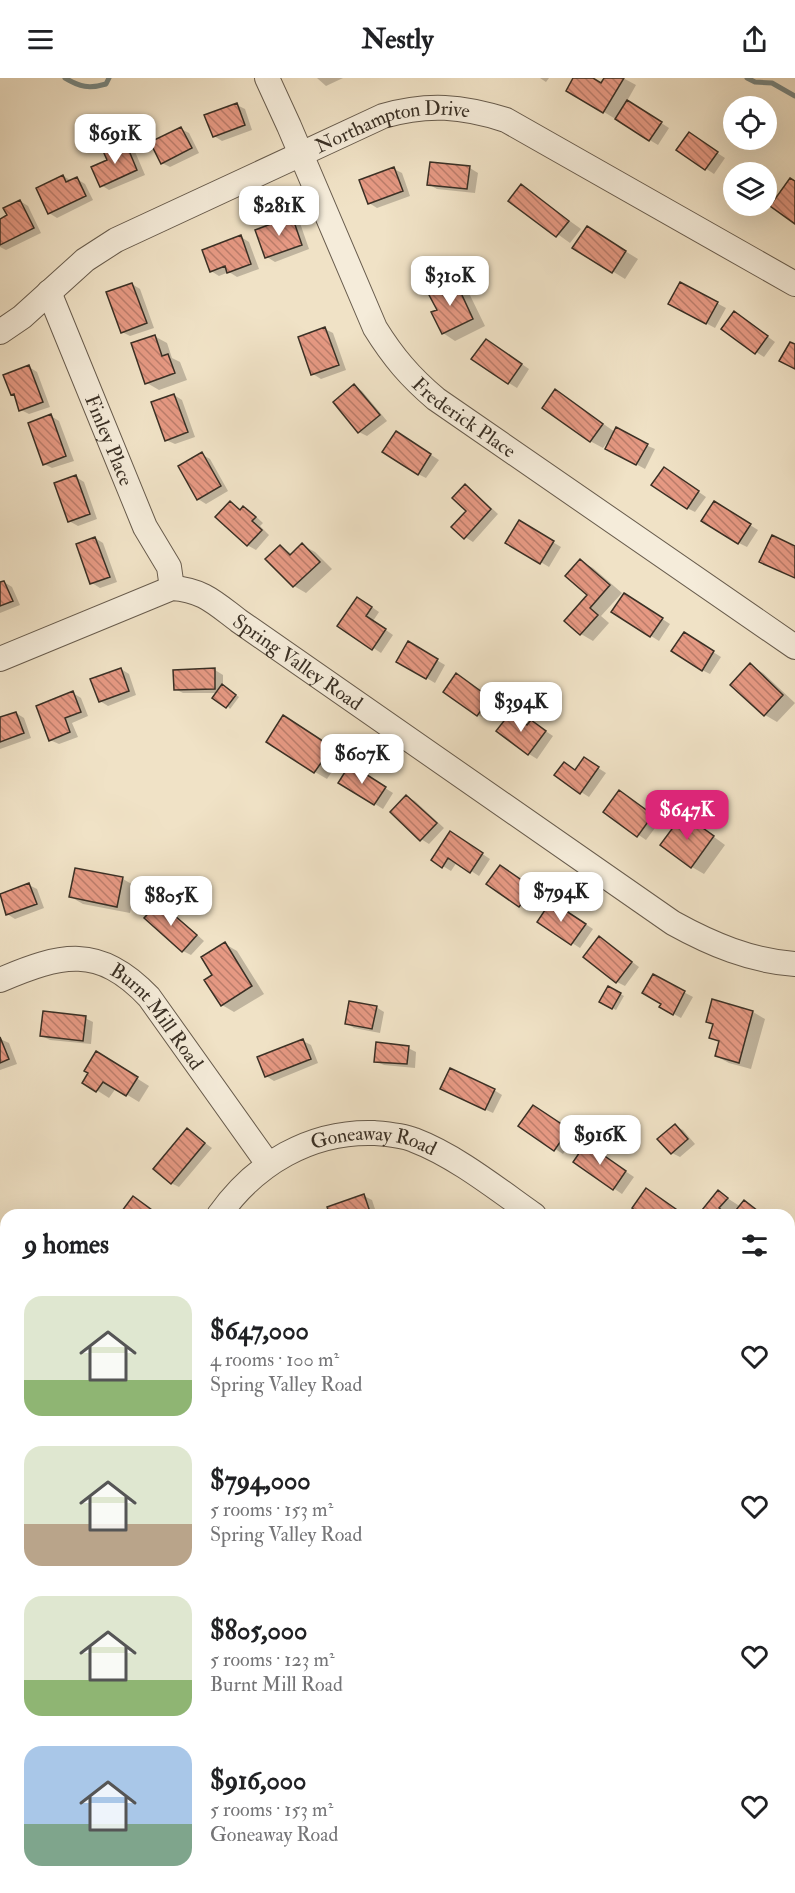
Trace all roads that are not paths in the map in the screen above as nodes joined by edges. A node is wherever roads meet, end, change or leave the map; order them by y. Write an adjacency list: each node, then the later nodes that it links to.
1 (267, 78): 2 (street, Frederick Place)
2 (301, 153): 3 (street, Northampton Drive); 4 (street, Northampton Drive); 7 (street, Frederick Place)
3 (795, 284)
4 (49, 292): 5 (street, Northampton Drive); 6 (street, Finley Place)
5 (0, 332)
6 (172, 588): 8 (street); 9 (street, Spring Valley Road)
7 (795, 647)
8 (0, 659)
9 (795, 964)
10 (0, 980): 11 (street, Burnt Mill Road)
11 (268, 1164): 12 (street, Goneaway Road); 13 (street, Goneaway Road)
12 (223, 1209)
13 (525, 1209)

